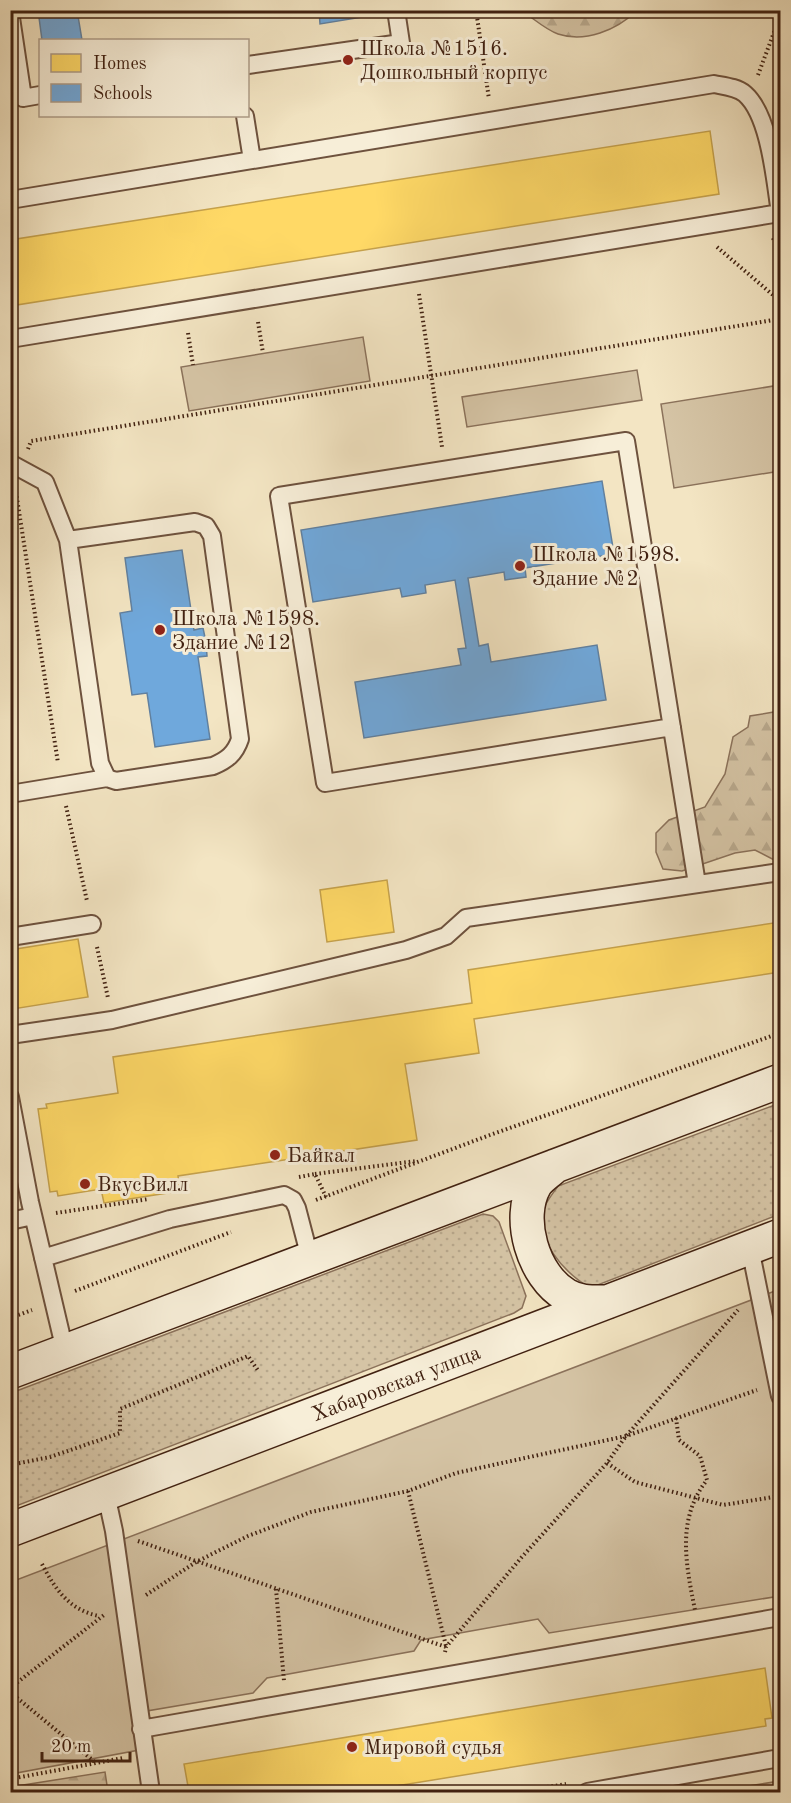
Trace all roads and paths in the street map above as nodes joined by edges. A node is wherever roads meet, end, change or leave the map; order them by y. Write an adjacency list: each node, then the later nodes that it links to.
1 (396, 10): 6 (lane)
2 (476, 10): 7 (path)
3 (778, 10): 5 (path)
4 (10, 11): 8 (lane)
5 (780, 19): 9 (path)
6 (249, 65)
7 (486, 74)
8 (39, 95)
9 (749, 100): 11 (lane); 13 (lane)
10 (245, 117): 11 (lane)
11 (252, 160): 12 (lane)
12 (10, 200)
13 (780, 213): 14 (lane)
14 (695, 227): 15 (lane); 17 (path)
15 (416, 273): 16 (lane); 23 (path)
16 (255, 299): 18 (lane); 21 (path)
17 (780, 301)
18 (184, 310): 20 (lane); 22 (path)
19 (780, 319): 23 (path)
20 (10, 339)
21 (263, 353)
22 (194, 365)
23 (431, 377): 24 (path); 25 (path)
24 (15, 465): 26 (lane); 29 (path)
25 (446, 469): 27 (lane); 27 (lane)
26 (68, 540): 28 (lane); 28 (lane)
27 (672, 727): 32 (lane)
28 (107, 778): 29 (lane)
29 (62, 786): 30 (lane); 33 (path)
30 (10, 794)
31 (780, 872): 32 (lane)
32 (697, 884): 35 (lane)
33 (92, 924): 34 (lane); 35 (path)
34 (10, 937)
35 (112, 1020): 37 (lane)
36 (780, 1033): 40 (path)
37 (10, 1035)
38 (780, 1081): 41 (main road)
39 (10, 1097): 44 (lane)
40 (422, 1161): 42 (path); 43 (path)
41 (557, 1165): 50 (main road); 53 (main road)
42 (315, 1174)
43 (297, 1208): 49 (lane); 50 (lane)
44 (33, 1216): 45 (lane); 49 (lane)
45 (10, 1221)
46 (232, 1232): 52 (path)
47 (780, 1236): 48 (main road, Хабаровская улица)
48 (750, 1248): 51 (lane); 53 (main road, Хабаровская улица)
49 (43, 1258): 52 (lane)
50 (310, 1258): 55 (main road)
51 (759, 1287): 58 (lane); 60 (path)
52 (53, 1302): 54 (path); 55 (lane)
53 (609, 1302): 64 (main road, Хабаровская улица)
54 (10, 1318)
55 (65, 1351): 56 (main road)
56 (10, 1372)
57 (259, 1372): 62 (path)
58 (779, 1390): 59 (path)
59 (676, 1419): 60 (path); 66 (path)
60 (626, 1436): 61 (path); 63 (path)
61 (607, 1463): 66 (path); 76 (path)
62 (10, 1465)
63 (408, 1491): 69 (path); 76 (path)
64 (106, 1494): 67 (main road, Хабаровская улица); 68 (lane)
65 (780, 1496): 66 (path)
66 (693, 1497): 75 (path)
67 (10, 1530)
68 (114, 1531): 69 (path); 72 (lane)
69 (196, 1562): 71 (path); 72 (path)
70 (42, 1564): 73 (path)
71 (276, 1589): 76 (path); 79 (path)
72 (126, 1607): 73 (path); 80 (lane)
73 (100, 1616): 78 (path)
74 (780, 1617): 75 (lane)
75 (699, 1631): 77 (lane)
76 (446, 1647): 77 (path)
77 (440, 1677): 79 (lane)
78 (10, 1690): 83 (path)
79 (286, 1704): 80 (lane)
80 (141, 1729): 81 (lane)
81 (145, 1754): 83 (path); 85 (lane)
82 (780, 1758): 86 (lane)
83 (96, 1763): 84 (path)
84 (10, 1779)
85 (151, 1792)
86 (586, 1792)

